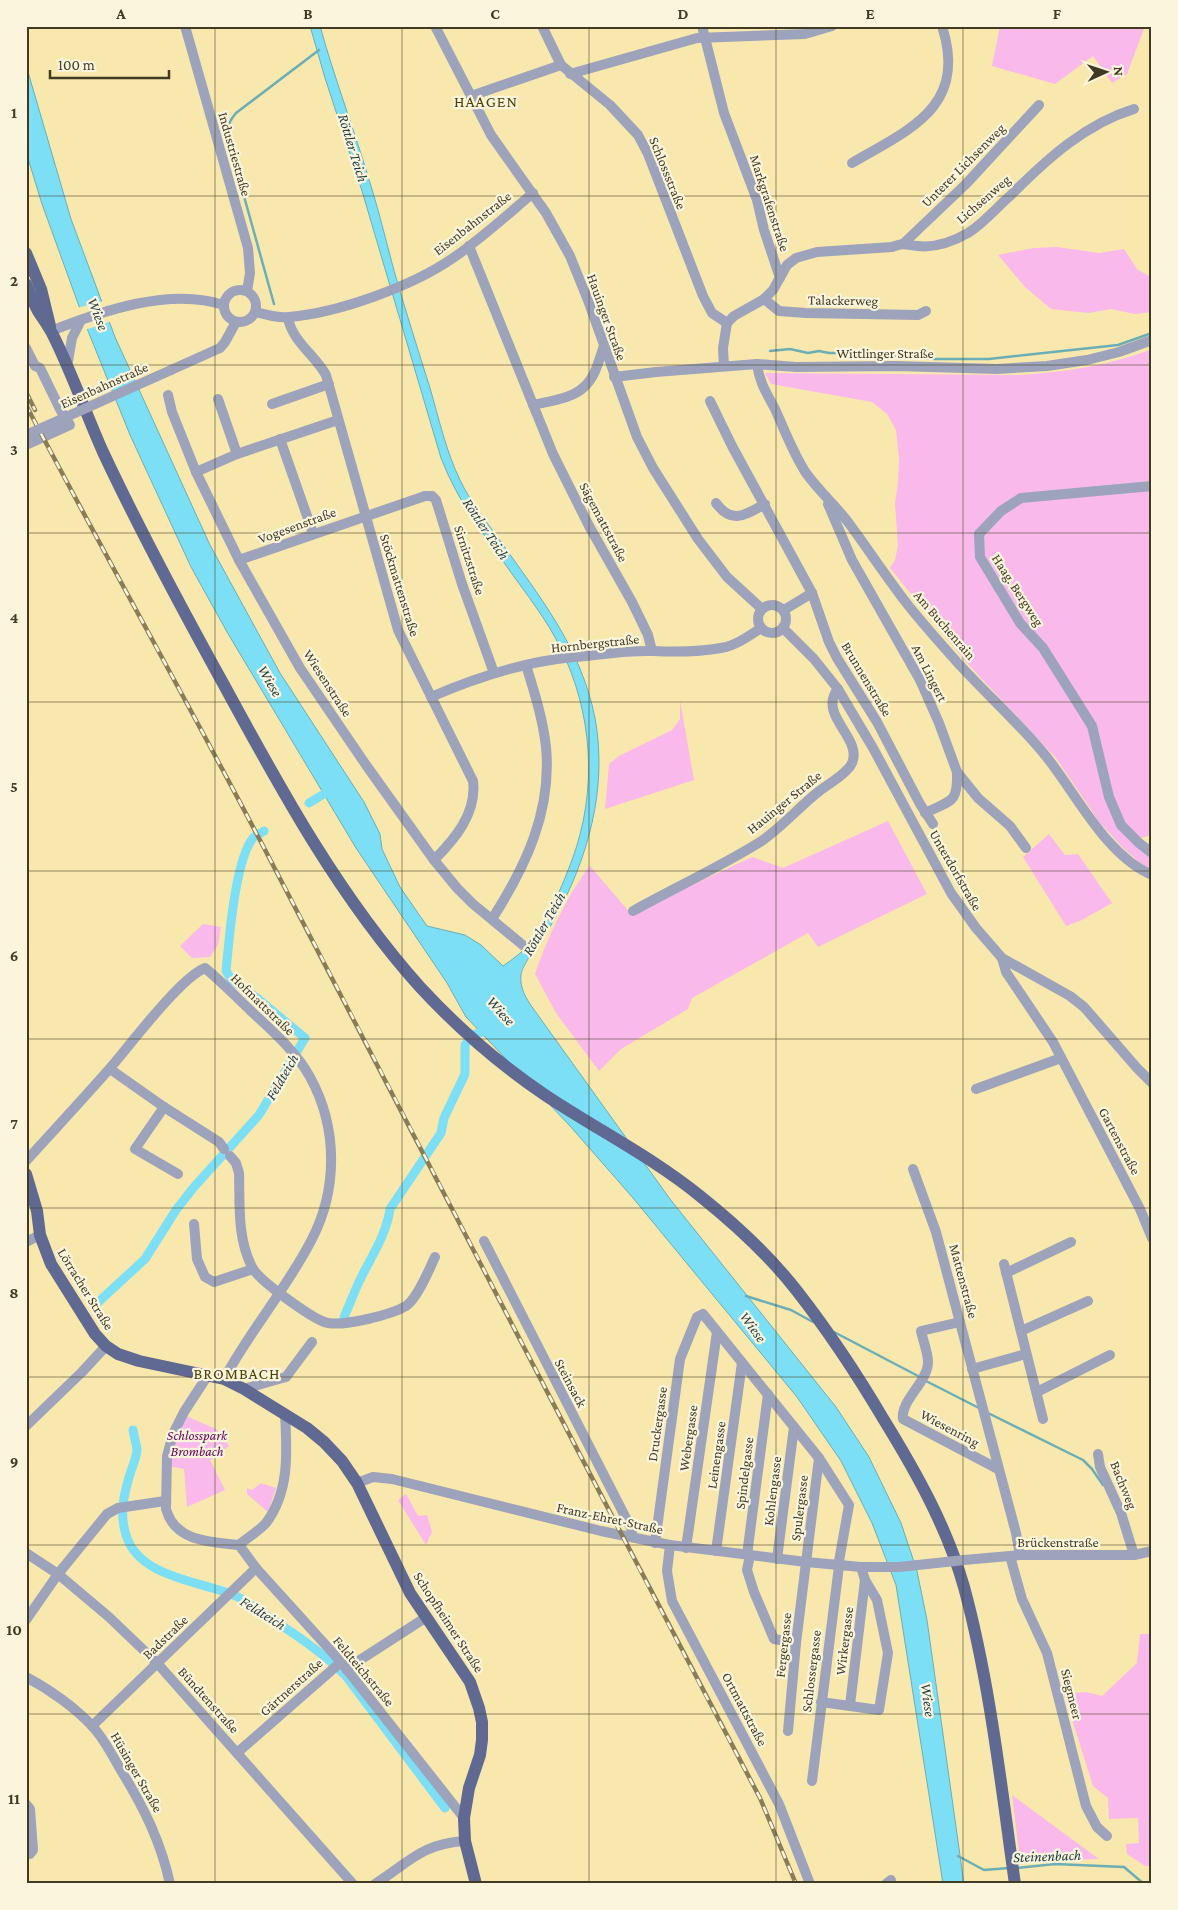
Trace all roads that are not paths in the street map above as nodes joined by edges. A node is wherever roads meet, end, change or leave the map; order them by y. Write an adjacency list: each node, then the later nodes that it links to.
1 (184, 26): 19 (street, Industriestraße)
2 (435, 26): 9 (street, Hauinger Straße)
3 (542, 26): 7 (street, Schlossstraße)
4 (832, 26): 6 (street)
5 (942, 26): 12 (street)
6 (703, 31): 8 (street); 17 (street, Markgrafenstraße)
7 (561, 65): 8 (street, Schlossstraße); 9 (street)
8 (570, 74): 26 (street, Schlossstraße)
9 (471, 96): 13 (street, Hauinger Straße)
10 (1039, 105): 14 (street, Unterer Lichsenweg)
11 (1134, 109): 14 (street, Lichsenweg)
12 (852, 163)
13 (533, 193): 15 (street, Eisenbahnstraße); 30 (street, Hauinger Straße)
14 (904, 243): 17 (street, Lichsenweg)
15 (469, 246): 24 (street, Eisenbahnstraße); 41 (street, Sägemattstraße)
16 (26, 253): 28 (main road)
17 (780, 278): 20 (street)
18 (26, 284): 28 (main road)
19 (247, 291): 21 (street); 23 (street)
20 (764, 299): 22 (street, Talackerweg); 26 (street)
21 (224, 305): 25 (street); 27 (street)
22 (926, 311)
23 (256, 312): 24 (street, Eisenbahnstraße); 25 (street)
24 (288, 318): 36 (street, Stöckmattenstraße)
25 (236, 322): 43 (street, Eisenbahnstraße, bridge)
26 (727, 323): 33 (street)
27 (72, 328): 28 (street); 34 (street)
28 (51, 330): 34 (main road)
29 (1152, 340): 32 (street, Wittlinger Straße)
30 (604, 346): 35 (street, Hauinger Straße); 41 (street)
31 (26, 348): 45 (street)
32 (757, 364): 33 (street, Wittlinger Straße); 49 (street, Am Buchenrain)
33 (724, 366): 35 (street, Wittlinger Straße)
34 (67, 368): 159 (main road)
35 (614, 377): 56 (street, Hauinger Straße)
36 (328, 384): 40 (street); 42 (street, Stöckmattenstraße)
37 (168, 396): 47 (street, Wiesenstraße)
38 (218, 400): 46 (street)
39 (710, 401): 51 (street, Brunnenstraße)
40 (272, 404)
41 (533, 405): 60 (street, Sägemattstraße)
42 (338, 420): 44 (street); 52 (street, Stöckmattenstraße)
43 (26, 435)
44 (280, 439): 46 (street); 53 (street)
45 (26, 445)
46 (237, 454): 47 (street)
47 (196, 472): 54 (street, Wiesenstraße)
48 (1152, 486): 69 (street, Haag. Bergweg)
49 (826, 498): 65 (street, Am Lingert); 71 (street, Am Buchenrain)
50 (716, 503): 51 (street)
51 (765, 504): 55 (street, Brunnenstraße)
52 (365, 515): 53 (street, Vogesenstraße); 62 (street, Sirnitzstraße); 64 (street, Stöckmattenstraße)
53 (313, 533): 54 (street, Vogesenstraße)
54 (239, 560): 70 (street, Wiesenstraße)
55 (812, 593): 57 (street); 66 (street, Brunnenstraße)
56 (762, 609): 57 (street); 58 (street)
57 (784, 610): 59 (street)
58 (762, 628): 59 (street); 60 (street, Hornbergstraße)
59 (783, 628): 63 (street, Unterdorfstraße)
60 (652, 651): 61 (street, Hornbergstraße)
61 (526, 665): 62 (street, Hornbergstraße); 73 (street)
62 (494, 673): 64 (street, Hornbergstraße)
63 (838, 690): 72 (street, Hauinger Straße); 75 (street, Unterdorfstraße)
64 (431, 697): 70 (street, Stöckmattenstraße)
65 (957, 772): 66 (street); 68 (street, Am Lingert)
66 (925, 813): 67 (street, Unterdorfstraße)
67 (933, 824)
68 (1026, 848)
69 (1152, 853)
70 (434, 860): 73 (street, Wiesenstraße)
71 (1152, 875)
72 (633, 911)
73 (492, 919): 74 (street, Wiesenstraße)
74 (524, 946)
75 (1002, 958): 76 (street, Gartenstraße); 78 (street, Unterdorfstraße)
76 (1061, 1058): 79 (street); 87 (street, Gartenstraße)
77 (110, 1069): 80 (street); 81 (street, Hofmattstraße); 93 (street, Hofmattstraße)
78 (1152, 1083)
79 (976, 1089)
80 (164, 1107): 84 (street); 92 (street)
81 (26, 1161)
82 (913, 1169): 95 (street, Mattenstraße)
83 (26, 1174): 86 (main road, Lörracher Straße)
84 (178, 1174)
85 (194, 1224): 92 (street)
86 (40, 1235): 89 (street); 99 (main road, Lörracher Straße)
87 (1152, 1238)
88 (484, 1241): 119 (street, Steinsack)
89 (26, 1242)
90 (1071, 1242): 96 (street)
91 (435, 1257): 93 (street)
92 (253, 1269): 93 (street)
93 (278, 1293): 105 (street, Hofmattstraße)
94 (1088, 1301): 96 (street)
95 (960, 1322): 103 (street, Mattenstraße); 116 (street, Wiesenring)
96 (1021, 1331): 100 (street)
97 (717, 1332): 102 (street); 120 (street, Druckergasse); 123 (street, Webergasse)
98 (312, 1342): 106 (street)
99 (106, 1346): 104 (main road, Lörracher Straße); 112 (street)
100 (1026, 1354): 103 (street); 107 (street)
101 (1110, 1355): 107 (street)
102 (742, 1363): 108 (street); 124 (street, Leinengasse)
103 (972, 1369): 109 (street, Mattenstraße)
104 (208, 1375): 105 (main road, Lörracher Straße); 118 (street)
105 (224, 1379): 106 (main road, Lörracher Straße)
106 (244, 1389): 110 (main road, Lörracher Straße)
107 (1037, 1392): 111 (street)
108 (768, 1394): 113 (street); 127 (street, Spindelgasse)
109 (981, 1402): 116 (street, Wiesenring)
110 (285, 1414): 117 (main road, Schopfheimer Straße); 121 (street)
111 (1043, 1419)
112 (26, 1426)
113 (794, 1427): 115 (street); 130 (street, Kohlengasse)
114 (1098, 1454): 128 (street, Bachweg)
115 (819, 1458): 131 (street, Spulergasse); 132 (street, Schlossergasse)
116 (998, 1469): 129 (street, Wiesenring)
117 (357, 1483): 119 (street, Franz-Ehret-Straße); 137 (main road, Schopfheimer Straße)
118 (165, 1501): 121 (street); 135 (street)
119 (631, 1538): 120 (street, Franz-Ehret-Straße)
120 (655, 1543): 122 (street, Franz-Ehret-Straße)
121 (239, 1545): 134 (street, Feldteichstraße)
122 (670, 1545): 123 (street, Franz-Ehret-Straße); 158 (street, Ortmattstraße)
123 (686, 1548): 124 (street, Franz-Ehret-Straße)
124 (716, 1551): 127 (street, Franz-Ehret-Straße)
125 (1152, 1551): 128 (street, Brückenstraße)
126 (26, 1553): 135 (street, Bündtenstraße)
127 (748, 1555): 130 (street); 139 (street)
128 (1134, 1555): 129 (street, Brückenstraße)
129 (1015, 1556): 133 (street, Brückenstraße, bridge); 151 (street, Siegmeer)
130 (777, 1559): 131 (street)
131 (806, 1562): 132 (street); 139 (street, Fergergasse)
132 (839, 1563): 133 (street); 143 (street, Schlossergasse)
133 (864, 1567): 136 (street)
134 (256, 1568): 140 (street, Badstraße); 141 (street, Feldteichstraße)
135 (58, 1574): 138 (street); 140 (street, Bündtenstraße)
136 (865, 1580): 144 (street, Wirkergasse); 144 (street)
137 (425, 1618): 141 (street, Gärtnerstraße); 150 (main road, Schopfheimer Straße)
138 (26, 1620)
139 (796, 1643): 146 (street, Fergergasse)
140 (157, 1663): 145 (street, Badstraße); 147 (street, Bündtenstraße)
141 (340, 1666): 147 (street, Gärtnerstraße); 150 (street, Feldteichstraße)
142 (26, 1677): 145 (street, Hüsinger Straße)
143 (821, 1702): 144 (street); 148 (street, Schlossergasse)
144 (850, 1705)
145 (92, 1726): 154 (street, Hüsinger Straße)
146 (788, 1731)
147 (238, 1752): 155 (street, Bündtenstraße)
148 (812, 1781)
149 (26, 1804): 153 (street)
150 (464, 1818): 152 (main road, Schopfheimer Straße)
151 (1107, 1836)
152 (465, 1841): 156 (street); 157 (main road, Schopfheimer Straße)
153 (26, 1854)
154 (170, 1884)
155 (353, 1884)
156 (375, 1884)
157 (476, 1884)
158 (810, 1884)
159 (1016, 1884)

